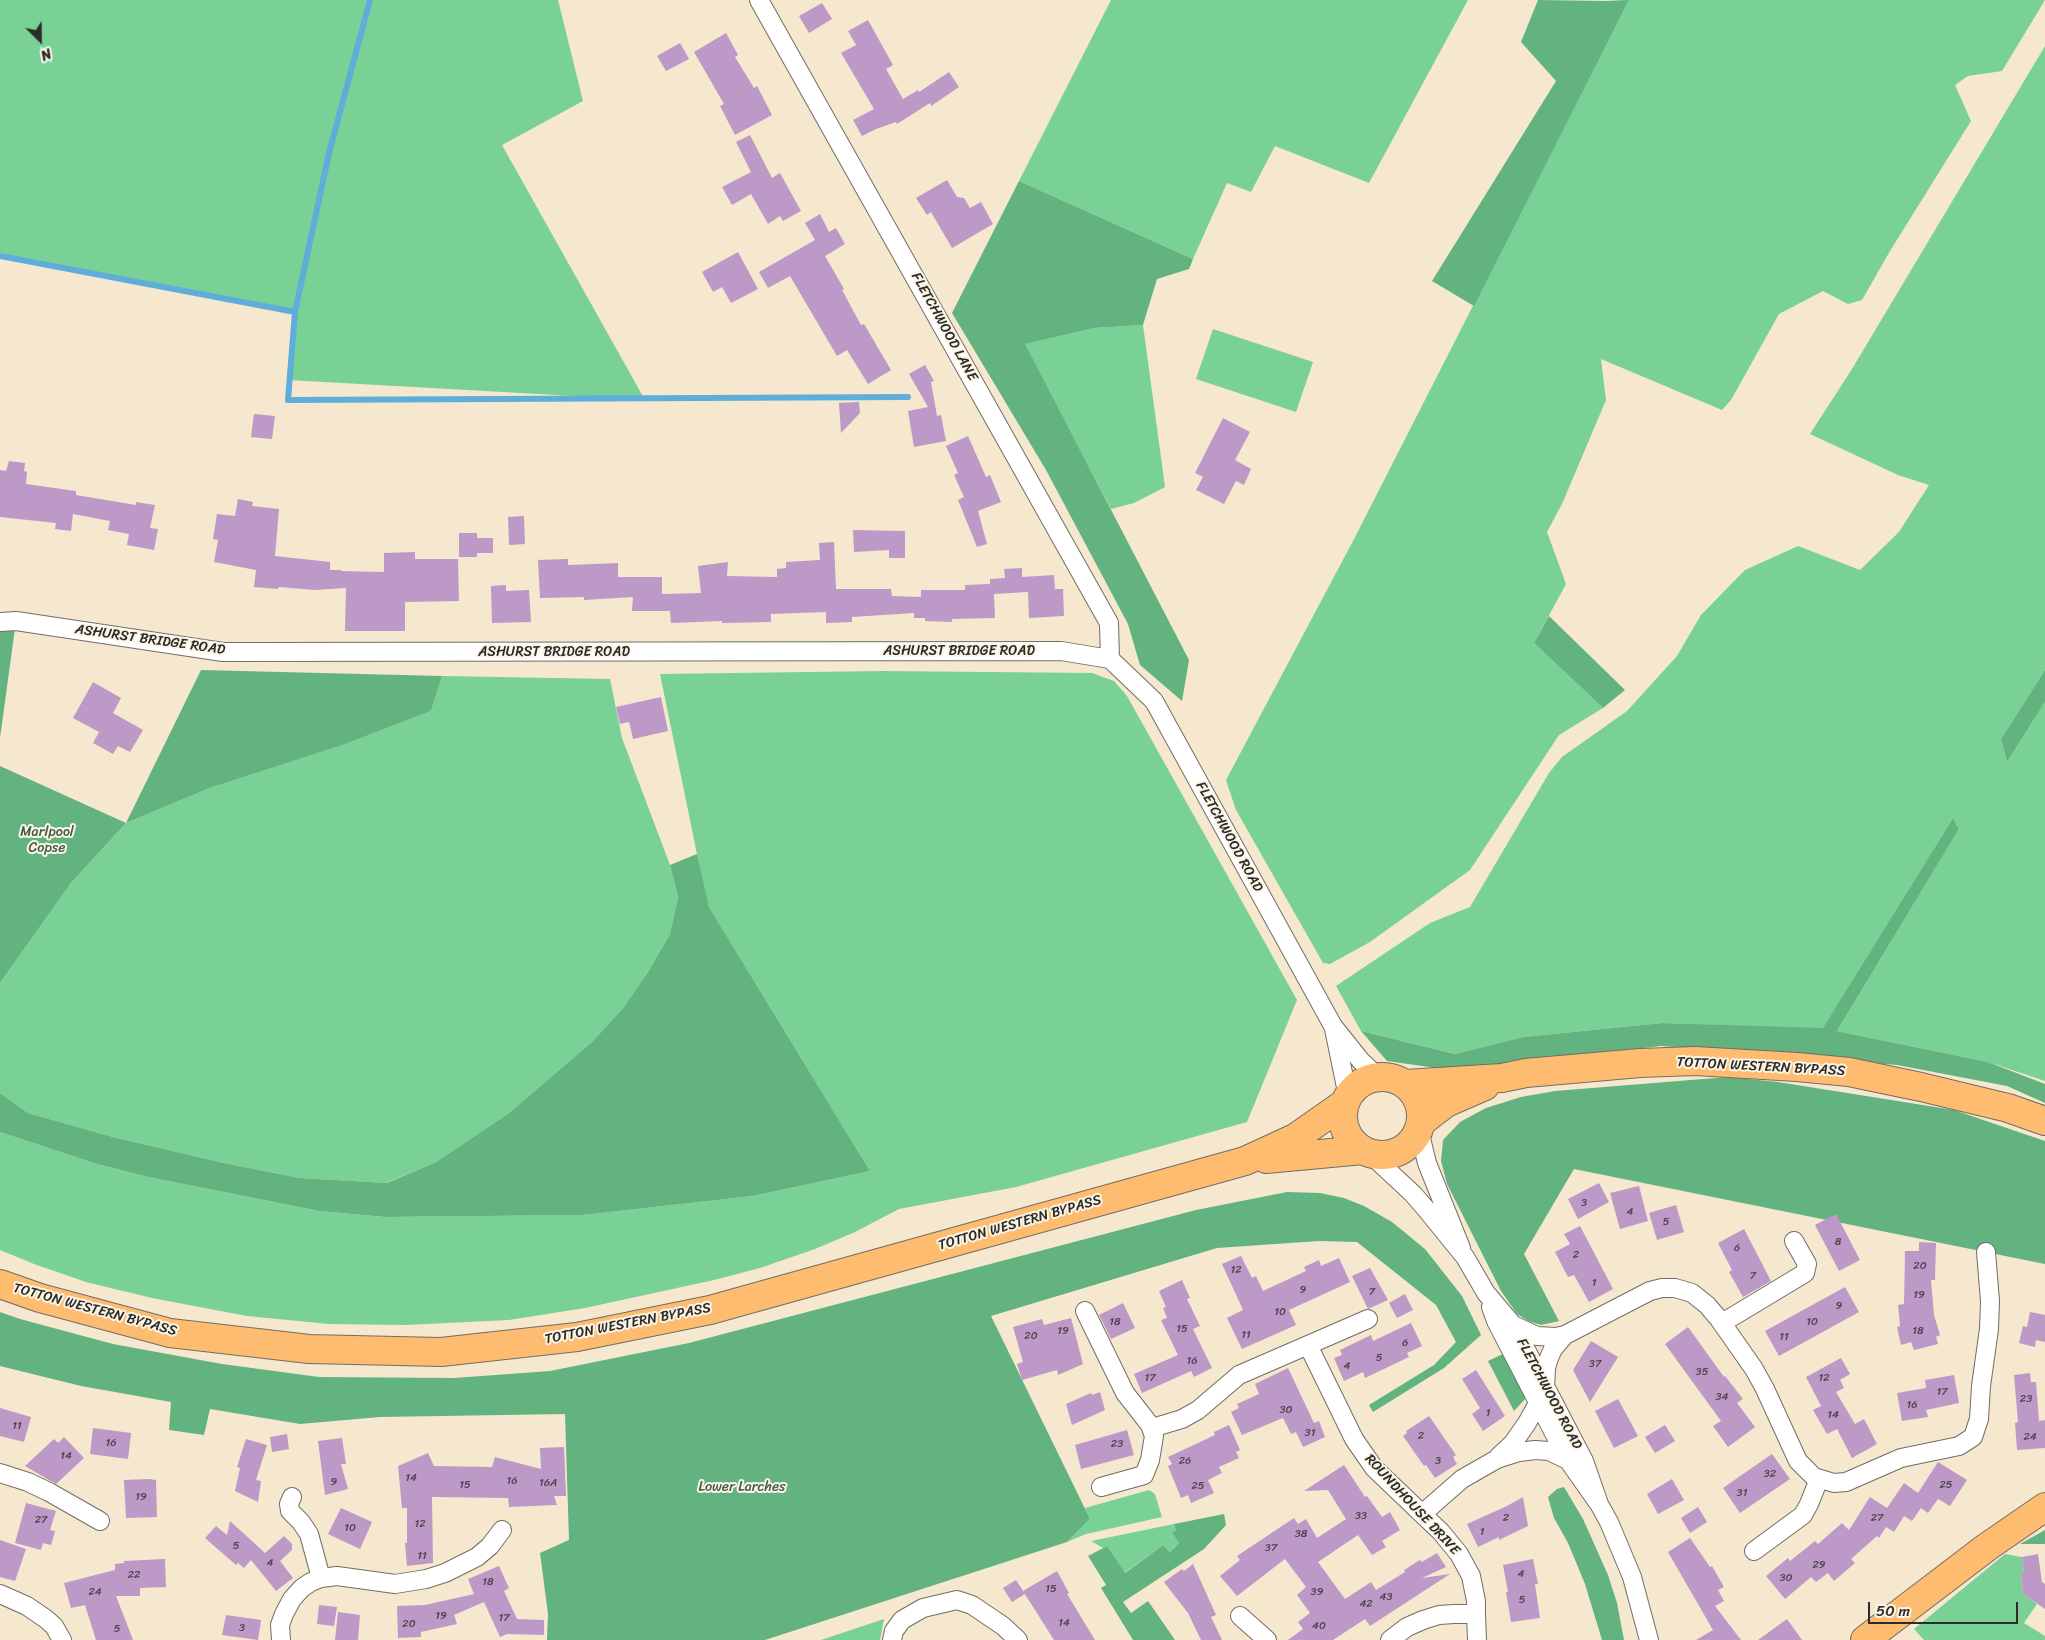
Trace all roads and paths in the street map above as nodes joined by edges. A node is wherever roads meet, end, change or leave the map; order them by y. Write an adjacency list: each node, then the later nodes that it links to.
1 (759, 0): 3 (street, FLETCHWOOD LANE)
2 (0, 622): 3 (street, ASHURST BRIDGE ROAD)
3 (1110, 659): 4 (street, FLETCHWOOD ROAD)
4 (1333, 1026): 5 (street, FLETCHWOOD ROAD); 8 (street, FLETCHWOOD ROAD)
5 (1378, 1077): 7 (main road); 8 (main road)
6 (1502, 1078): 7 (main road, TOTTON WESTERN BYPASS); 9 (main road, TOTTON WESTERN BYPASS); 10 (main road, TOTTON WESTERN BYPASS)
7 (1405, 1084): 10 (main road)
8 (1346, 1100): 11 (main road); 12 (main road, TOTTON WESTERN BYPASS)
9 (2045, 1121)
10 (1420, 1126): 11 (main road); 15 (street, FLETCHWOOD ROAD)
11 (1366, 1151): 12 (main road, TOTTON WESTERN BYPASS); 15 (street, FLETCHWOOD ROAD)
12 (1245, 1161): 16 (main road, TOTTON WESTERN BYPASS)
13 (1794, 1241): 20 (street)
14 (1986, 1252): 29 (street)
15 (1465, 1258): 17 (street, FLETCHWOOD ROAD)
16 (0, 1284)
17 (1486, 1293): 21 (street, FLETCHWOOD ROAD); 24 (street, FLETCHWOOD ROAD)
18 (1085, 1311): 25 (street)
19 (1368, 1319): 23 (street)
20 (1722, 1323): 22 (street); 29 (street)
21 (1513, 1326): 22 (street); 24 (street, FLETCHWOOD ROAD)
22 (1565, 1335): 24 (street)
23 (1308, 1344): 25 (street); 34 (street, ROUNDHOUSE DRIVE)
24 (1542, 1395): 26 (street); 27 (street, FLETCHWOOD ROAD); 32 (street, FLETCHWOOD ROAD)
25 (1152, 1428): 30 (street)
26 (1497, 1459): 27 (street); 34 (street)
27 (1568, 1460): 32 (street, FLETCHWOOD ROAD)
28 (0, 1475): 35 (street)
29 (1819, 1479): 37 (street)
30 (1101, 1487)
31 (292, 1497): 38 (street)
32 (1599, 1504): 49 (street, FLETCHWOOD ROAD)
33 (2045, 1507): 50 (main road)
34 (1422, 1514): 40 (street, ROUNDHOUSE DRIVE)
35 (100, 1521)
36 (502, 1530): 38 (street)
37 (1754, 1550)
38 (322, 1578): 43 (street)
39 (0, 1594): 42 (street)
40 (1476, 1614): 47 (street); 48 (street, ROUNDHOUSE DRIVE)
41 (1240, 1616): 46 (street)
42 (62, 1640)
43 (281, 1640)
44 (892, 1640): 45 (street)
45 (1018, 1640)
46 (1267, 1640)
47 (1390, 1640)
48 (1477, 1640)
49 (1649, 1640)
50 (1865, 1640)

